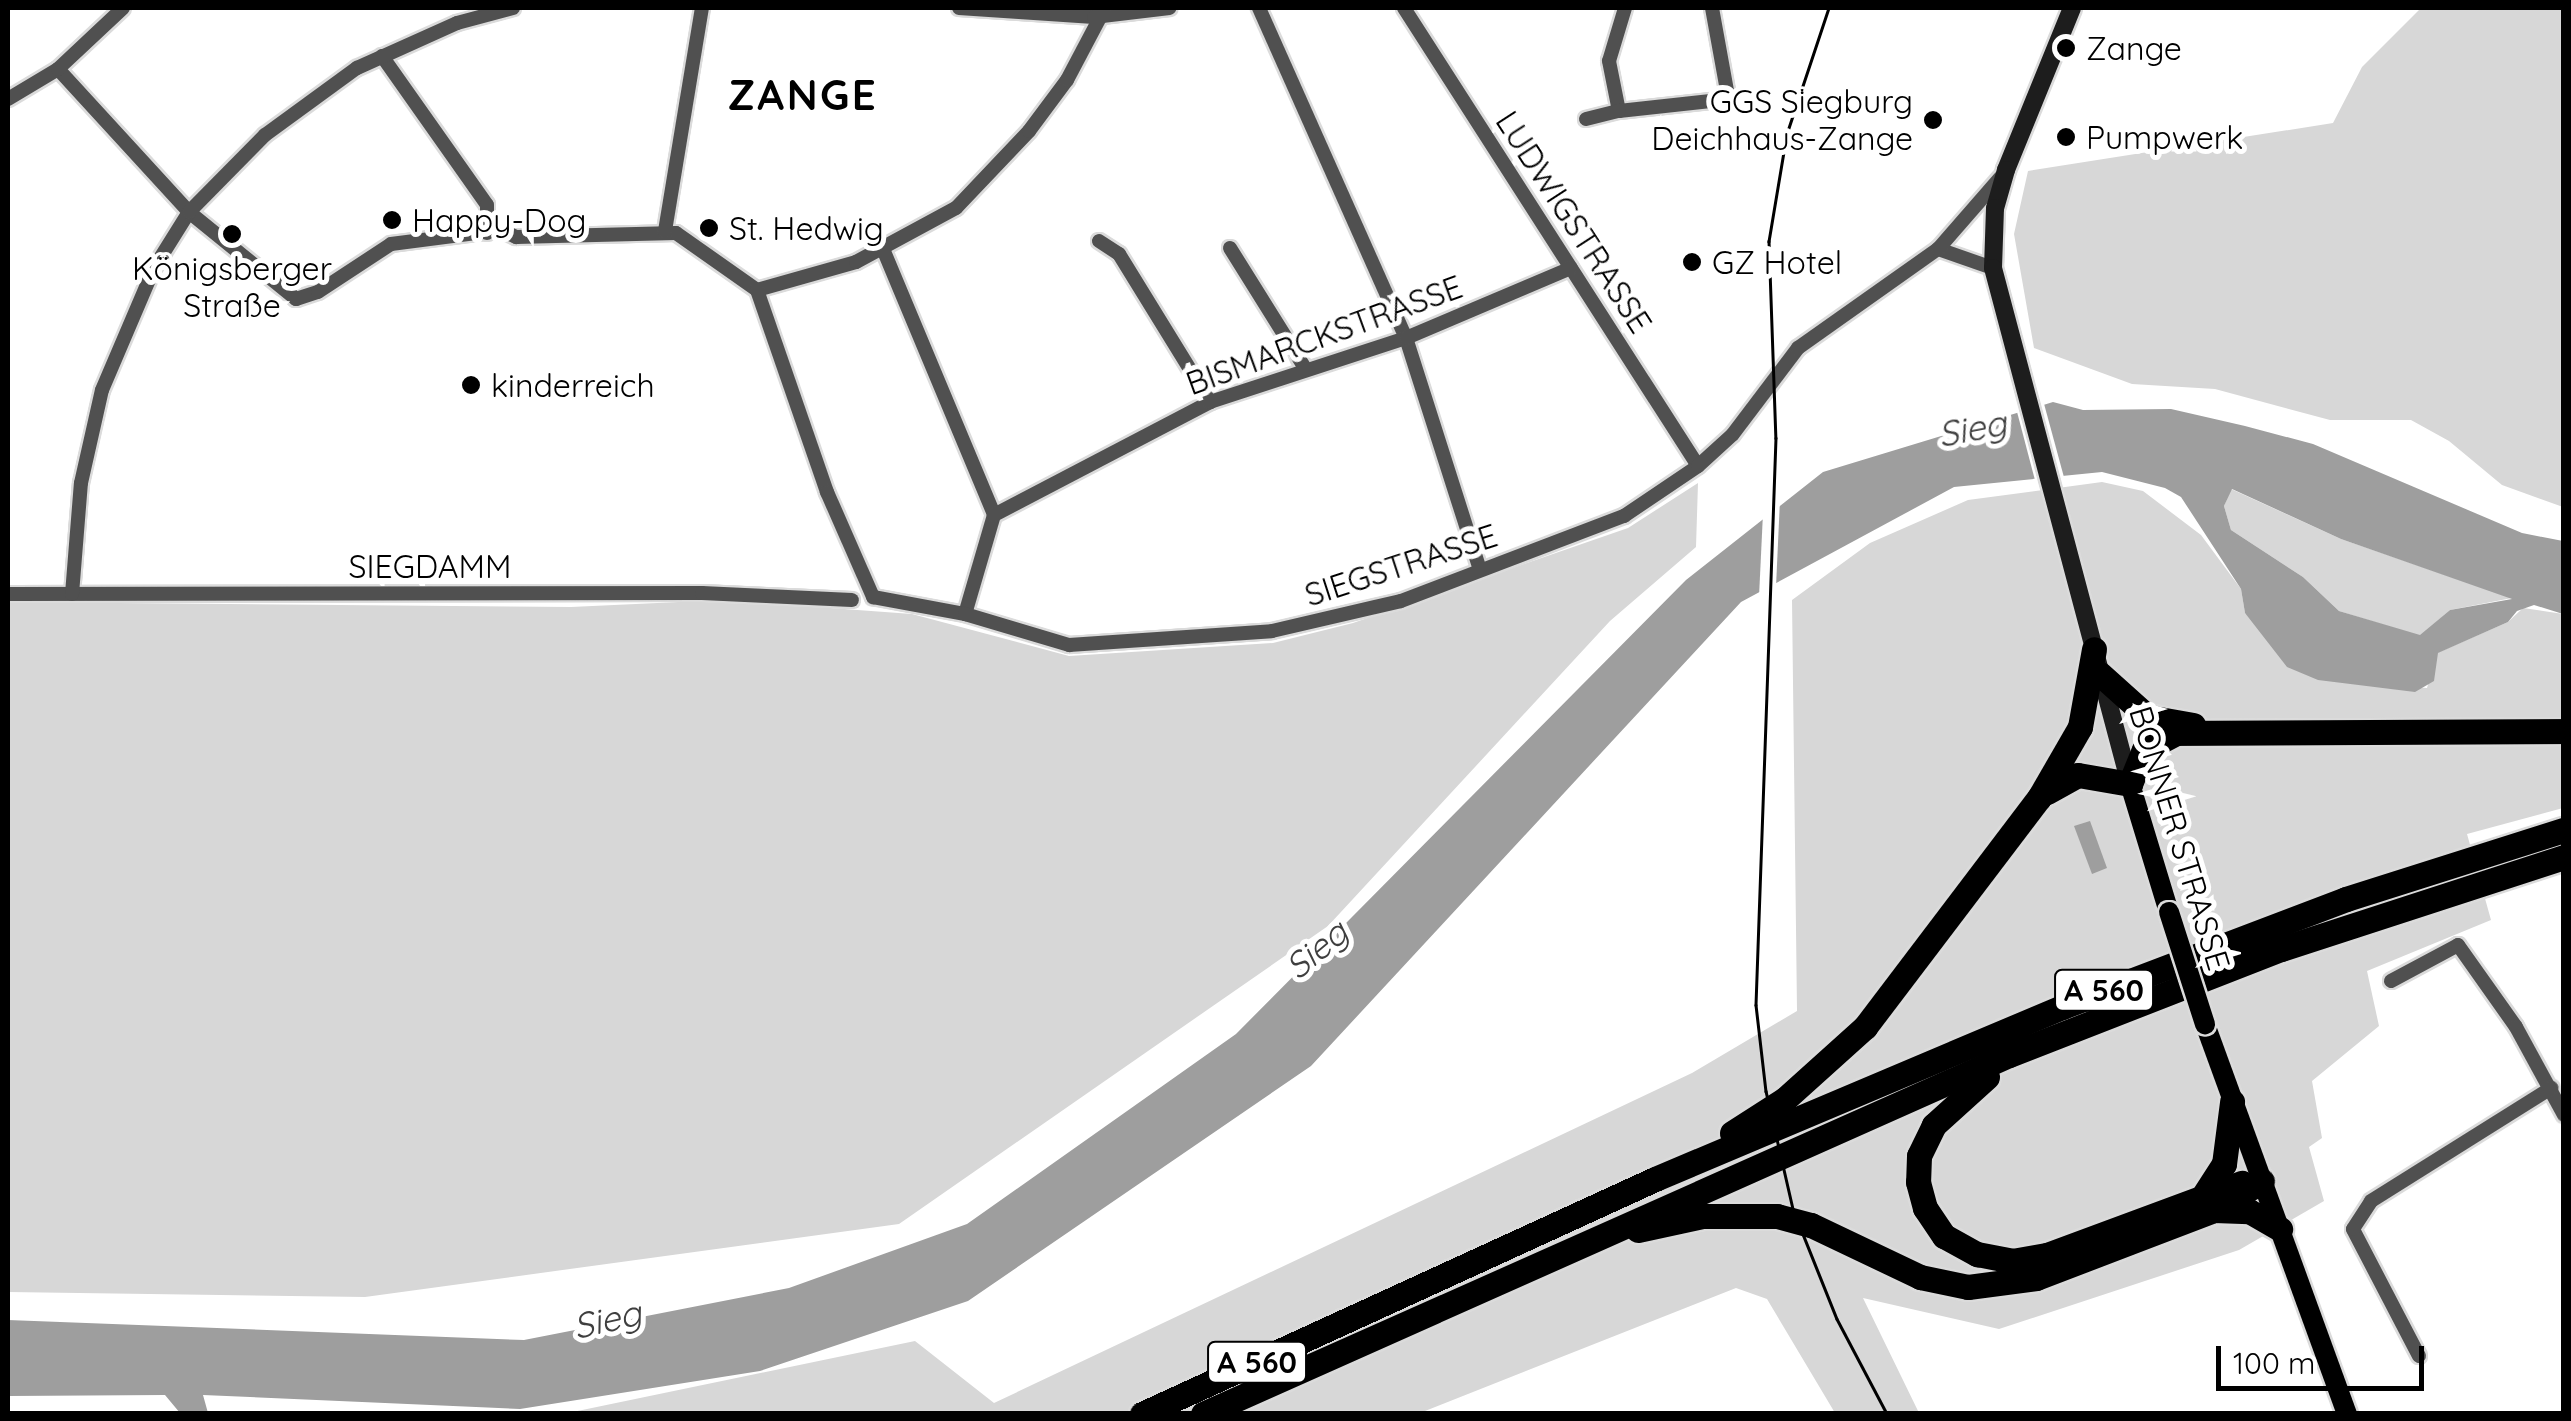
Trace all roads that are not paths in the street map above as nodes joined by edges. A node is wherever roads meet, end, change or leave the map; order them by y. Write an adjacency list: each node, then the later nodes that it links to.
1 (123, 8): 13 (street)
2 (513, 8): 12 (street)
3 (702, 8): 21 (street)
4 (960, 8): 11 (street)
5 (1170, 8): 11 (street)
6 (1259, 8): 30 (street)
7 (1404, 8): 27 (street, LUDWIGSTRASSE)
8 (1625, 8): 17 (street)
9 (1712, 8): 16 (street)
10 (2072, 8): 19 (main road, BONNER STRASSE)
11 (1103, 12): 25 (street)
12 (382, 56): 20 (street); 22 (street)
13 (58, 69): 15 (street); 20 (street)
14 (1747, 97): 16 (street)
15 (8, 99)
16 (1730, 102): 17 (street)
17 (1619, 111): 18 (street)
18 (1586, 119)
19 (2006, 170): 26 (street); 28 (main road, BONNER STRASSE)
20 (189, 212): 22 (street); 38 (street)
21 (665, 231): 22 (street); 29 (street)
22 (488, 233)
23 (1099, 241): 32 (street)
24 (1230, 248): 31 (street)
25 (883, 249): 29 (street); 34 (street)
26 (1938, 249): 28 (street); 33 (street, SIEGSTRASSE)
27 (1571, 268): 30 (street, BISMARCKSTRASSE); 33 (street, LUDWIGSTRASSE)
28 (1993, 268): 40 (main road, BONNER STRASSE)
29 (757, 290): 36 (street)
30 (1406, 338): 31 (street, BISMARCKSTRASSE); 35 (street)
31 (1304, 368): 32 (street, BISMARCKSTRASSE)
32 (1210, 402): 34 (street, BISMARCKSTRASSE)
33 (1698, 466): 35 (street, SIEGSTRASSE)
34 (994, 516): 39 (street)
35 (1479, 567): 39 (street, SIEGSTRASSE)
36 (867, 592): 38 (street, SIEGDAMM); 39 (street, SIEGSTRASSE)
37 (8, 594): 38 (street, SIEGDAMM)
38 (72, 594)
39 (965, 614)
40 (2097, 662): 41 (highway); 43 (main road, BONNER STRASSE); 44 (highway)
41 (2222, 729): 42 (highway); 43 (highway)
42 (2564, 731)
43 (2130, 784): 44 (highway); 50 (main road, BONNER STRASSE, bridge)
44 (2040, 798): 52 (highway)
45 (2564, 830): 52 (highway, A 560)
46 (2564, 857): 48 (highway, A 560)
47 (2391, 980): 49 (street)
48 (2095, 1023): 54 (highway); 56 (highway, A 560)
49 (2550, 1088): 51 (street); 57 (street)
50 (2232, 1102): 53 (main road, BONNER STRASSE); 54 (highway)
51 (2564, 1115)
52 (1655, 1180): 58 (highway, A 560)
53 (2262, 1182): 54 (highway); 55 (main road, BONNER STRASSE)
54 (2210, 1202): 55 (highway); 56 (highway)
55 (2280, 1230): 60 (main road, BONNER STRASSE)
56 (1581, 1244): 59 (highway, A 560)
57 (2419, 1356)
58 (1142, 1414)
59 (1204, 1414)
60 (2347, 1414)

